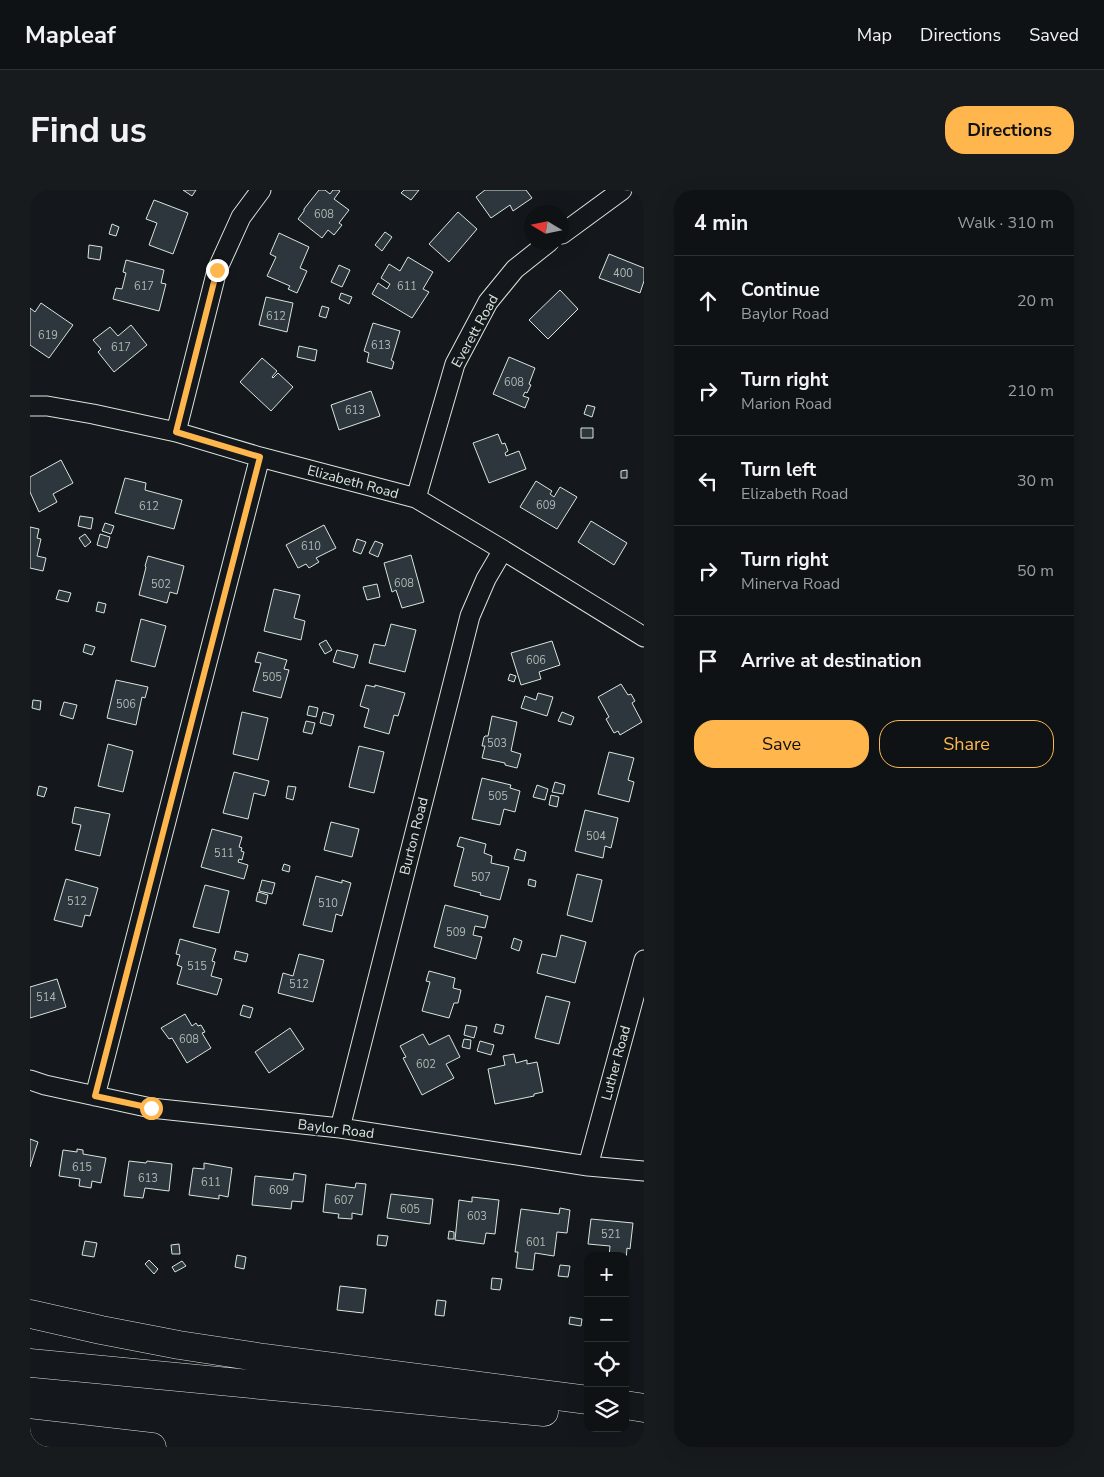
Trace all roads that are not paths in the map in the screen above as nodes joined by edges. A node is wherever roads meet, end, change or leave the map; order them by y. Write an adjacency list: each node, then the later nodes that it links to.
1 (261, 190): 6 (street)
2 (622, 190): 3 (street)
3 (569, 229)
4 (539, 250): 8 (street, Everett Road)
5 (30, 406): 6 (street, Elizabeth Road)
6 (176, 432): 7 (street, Elizabeth Road)
7 (260, 457): 8 (street, Elizabeth Road); 13 (street)
8 (416, 498): 9 (street, Elizabeth Road)
9 (503, 550): 10 (street, Elizabeth Road); 14 (street, Burton Road)
10 (644, 637)
11 (644, 960): 15 (street, Luther Road)
12 (30, 1080): 13 (street, Baylor Road)
13 (95, 1096): 14 (street, Baylor Road)
14 (340, 1128): 15 (street, Baylor Road)
15 (588, 1166): 16 (street, Baylor Road)
16 (644, 1170)
17 (30, 1314): 19 (highway)
18 (30, 1363): 22 (highway)
19 (584, 1399)
20 (629, 1406): 21 (highway)
21 (644, 1408)
22 (584, 1416)
23 (629, 1420): 24 (highway)
24 (644, 1422)
25 (30, 1433): 26 (highway)
26 (152, 1447)

